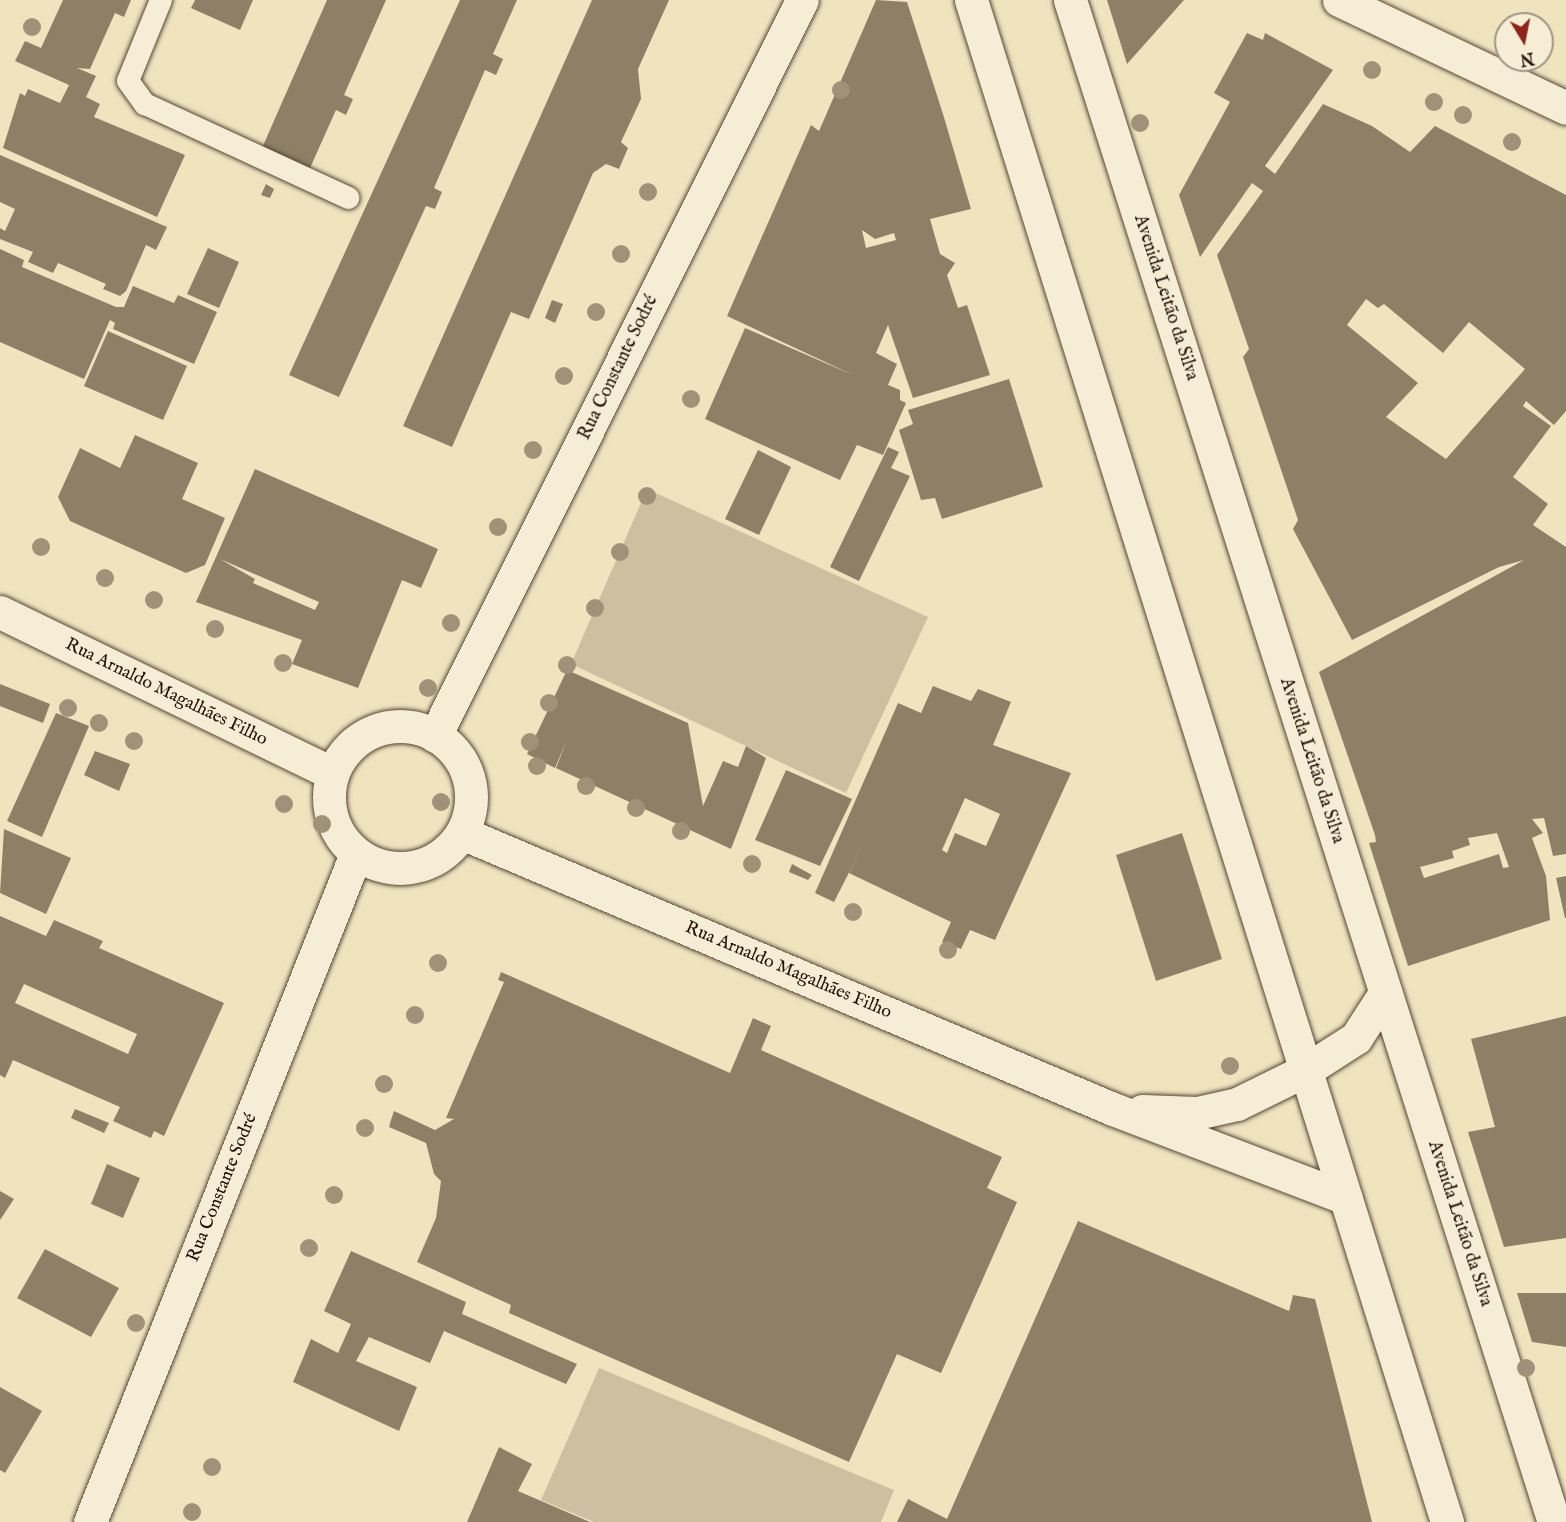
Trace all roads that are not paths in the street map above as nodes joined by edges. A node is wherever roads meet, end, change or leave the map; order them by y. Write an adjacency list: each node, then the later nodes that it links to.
1 (160, 0): 7 (lane)
2 (802, 0): 9 (street, Rua Constante Sodré)
3 (971, 0): 14 (street)
4 (1070, 0): 13 (street, Avenida Leitão da Silva)
5 (1339, 0): 6 (street)
6 (1566, 108)
7 (348, 198)
8 (0, 612): 10 (street, Rua Arnaldo Magalhães Filho)
9 (435, 736): 10 (street); 11 (street)
10 (332, 773): 12 (street)
11 (462, 833): 12 (street); 15 (street, Rua Arnaldo Magalhães Filho)
12 (356, 854): 17 (street, Rua Constante Sodré)
13 (1386, 993): 14 (street, Rua Arnaldo Magalhães Filho); 19 (street, Avenida Leitão da Silva)
14 (1306, 1070): 15 (street, Rua Arnaldo Magalhães Filho); 16 (street)
15 (1113, 1109): 16 (street, Rua Arnaldo Magalhães Filho)
16 (1346, 1198): 18 (street)
17 (90, 1522)
18 (1447, 1522)
19 (1554, 1522)

